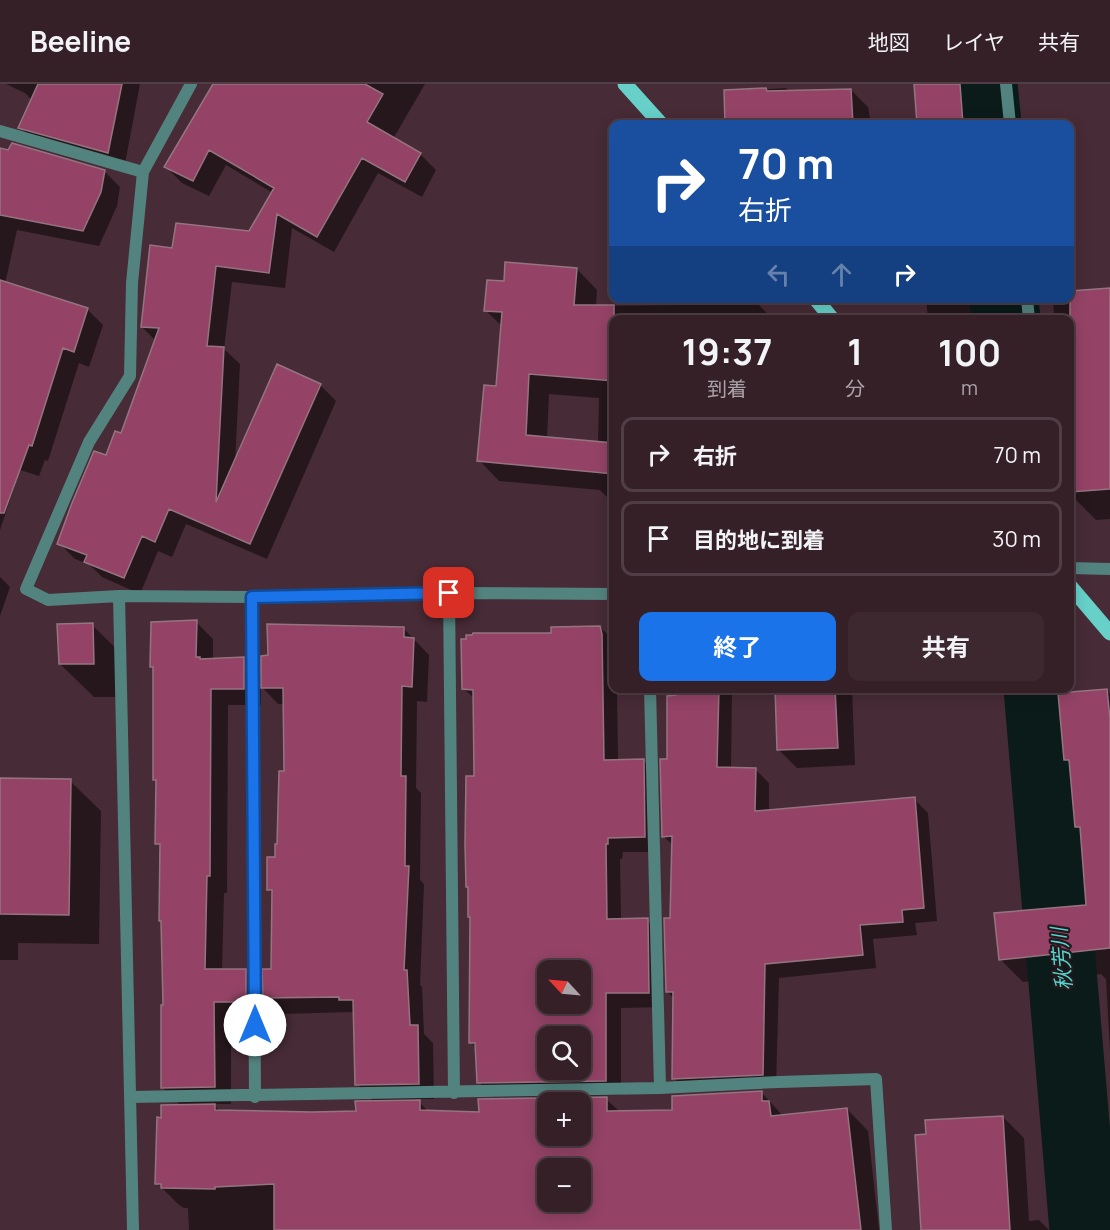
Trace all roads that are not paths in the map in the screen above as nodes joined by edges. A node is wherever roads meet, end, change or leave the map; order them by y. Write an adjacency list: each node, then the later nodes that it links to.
1 (191, 84): 7 (street)
2 (625, 84): 4 (main road)
3 (1006, 84): 5 (street)
4 (657, 120)
5 (1010, 120)
6 (0, 131): 7 (street)
7 (143, 172): 15 (street)
8 (819, 303): 9 (main road)
9 (829, 315)
10 (1074, 568): 11 (street)
11 (1110, 569)
12 (1074, 591): 17 (main road)
13 (449, 593): 14 (street); 16 (street); 20 (street)
14 (609, 594)
15 (119, 596): 16 (street); 22 (street)
16 (252, 597): 21 (street)
17 (1110, 633)
18 (650, 693): 19 (street)
19 (660, 1088): 20 (street); 24 (street)
20 (454, 1093): 21 (street)
21 (255, 1096): 22 (street)
22 (130, 1097): 23 (street)
23 (133, 1230)
24 (886, 1230)

